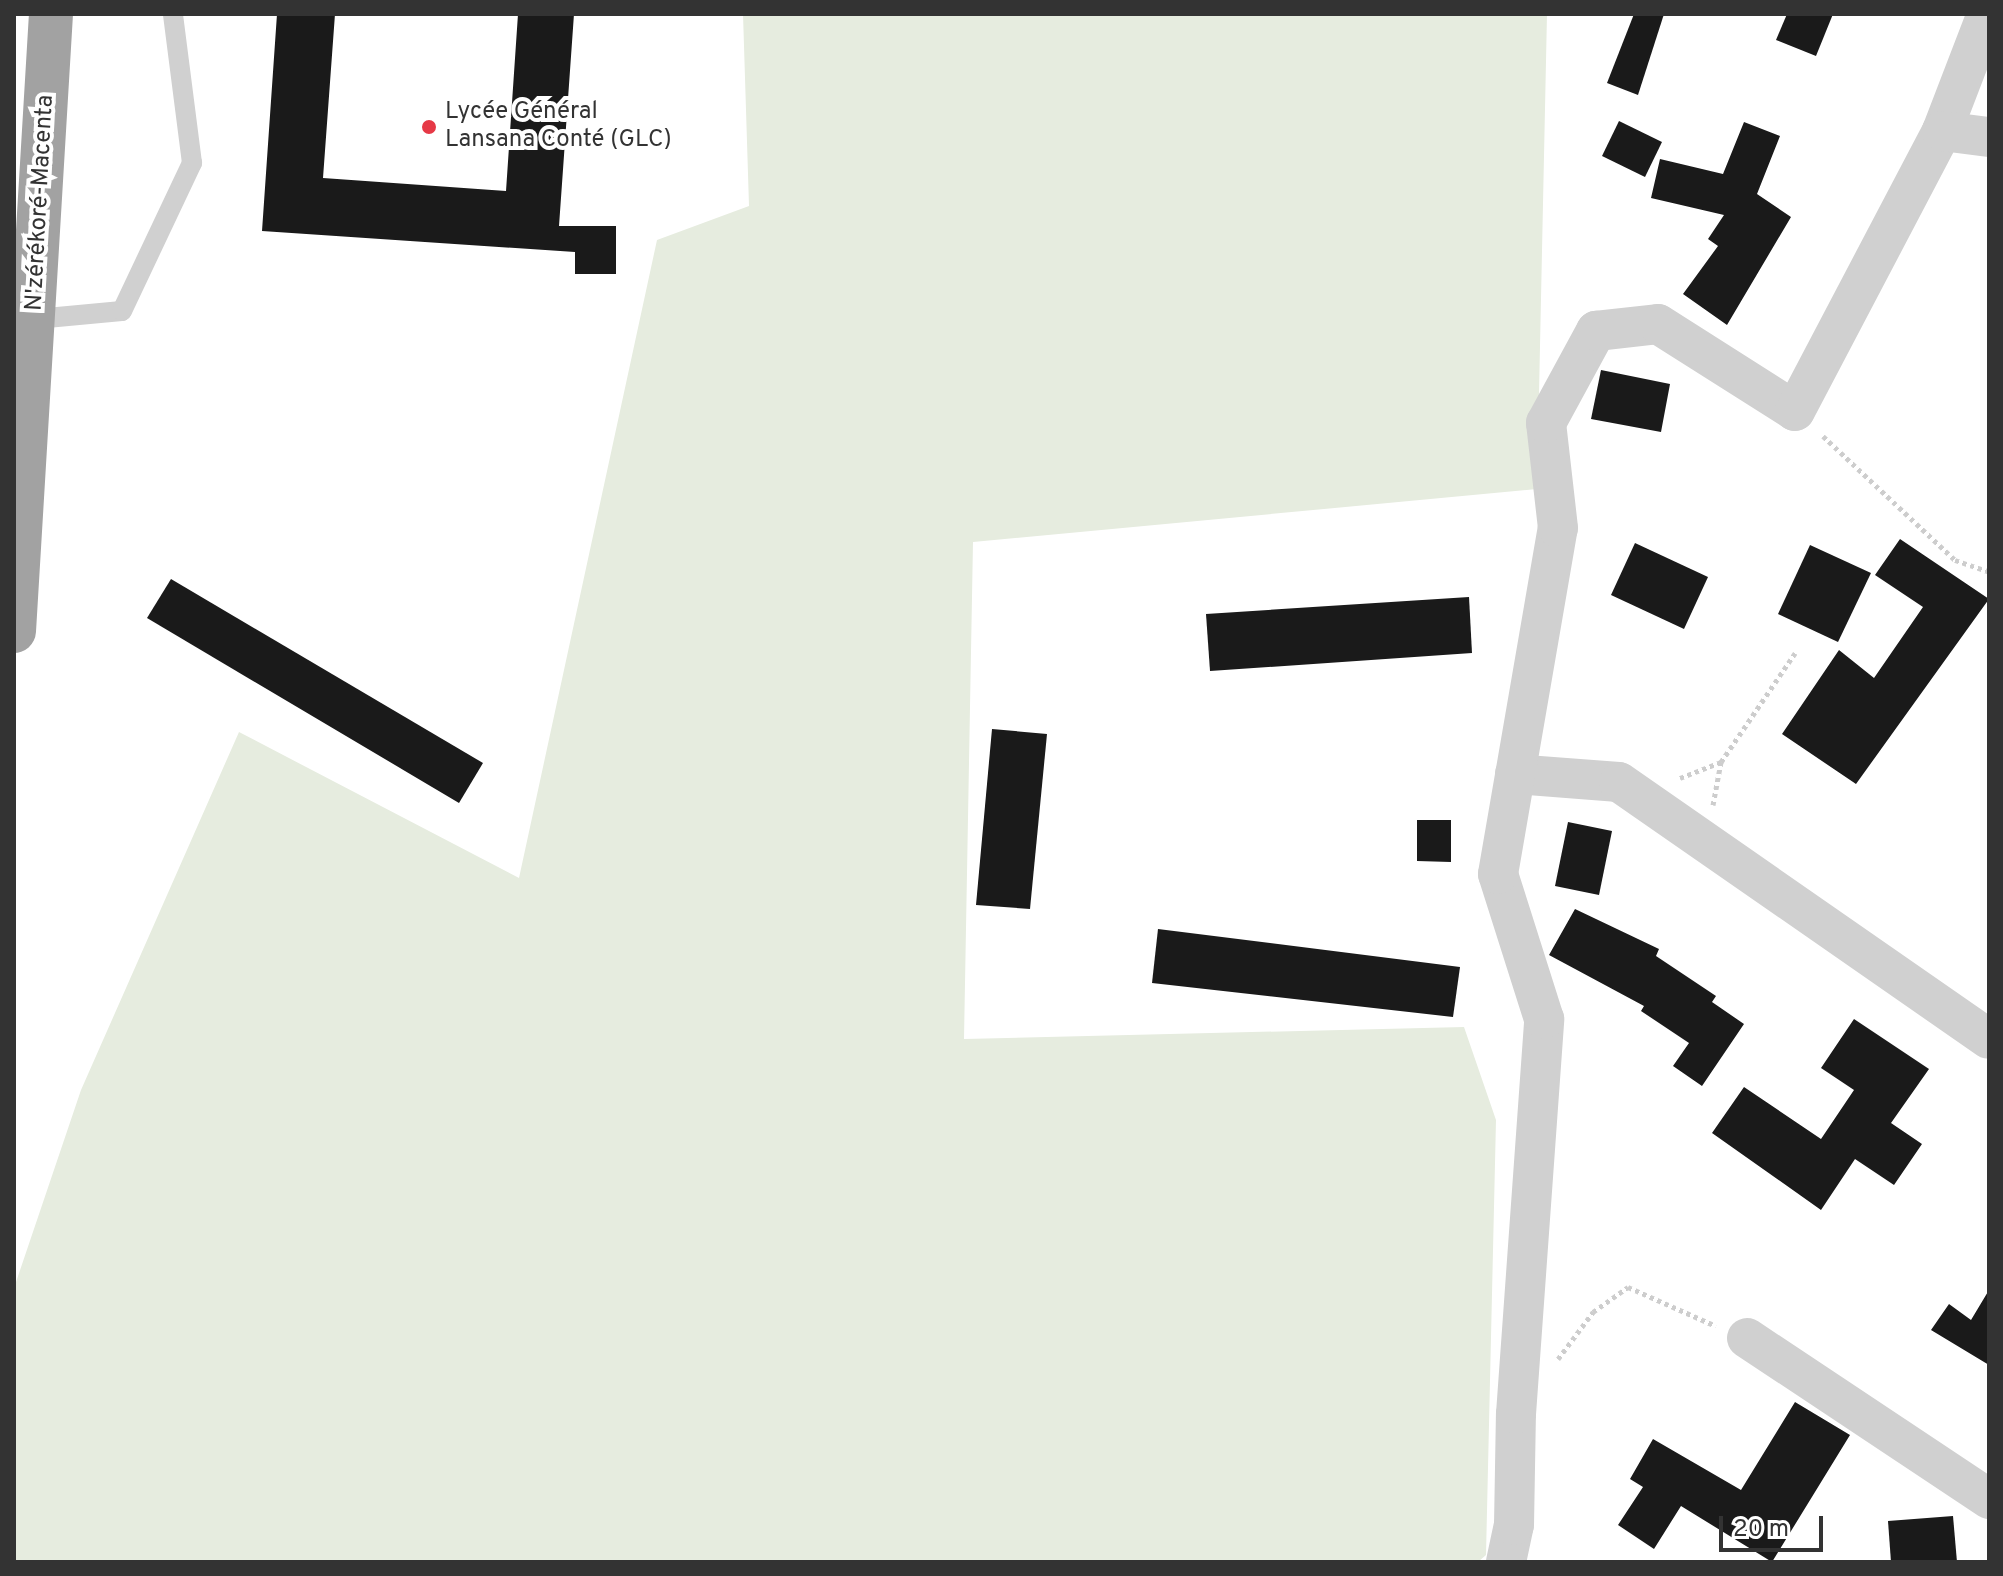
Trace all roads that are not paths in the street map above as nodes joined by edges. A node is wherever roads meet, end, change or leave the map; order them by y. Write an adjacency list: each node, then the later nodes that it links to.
1 (51, 14): 6 (highway, N'zérékoré-Macenta)
2 (173, 14): 6 (lane)
3 (1987, 14): 4 (street)
4 (1942, 131): 5 (street); 9 (street)
5 (1988, 135)
6 (36, 319): 7 (highway, N'zérékoré-Macenta)
7 (22, 441): 8 (highway, N'zérékoré-Macenta)
8 (14, 631)
9 (1515, 774): 10 (street); 13 (street)
10 (1989, 1039)
11 (1747, 1338): 12 (street)
12 (1989, 1499)
13 (1506, 1562)

